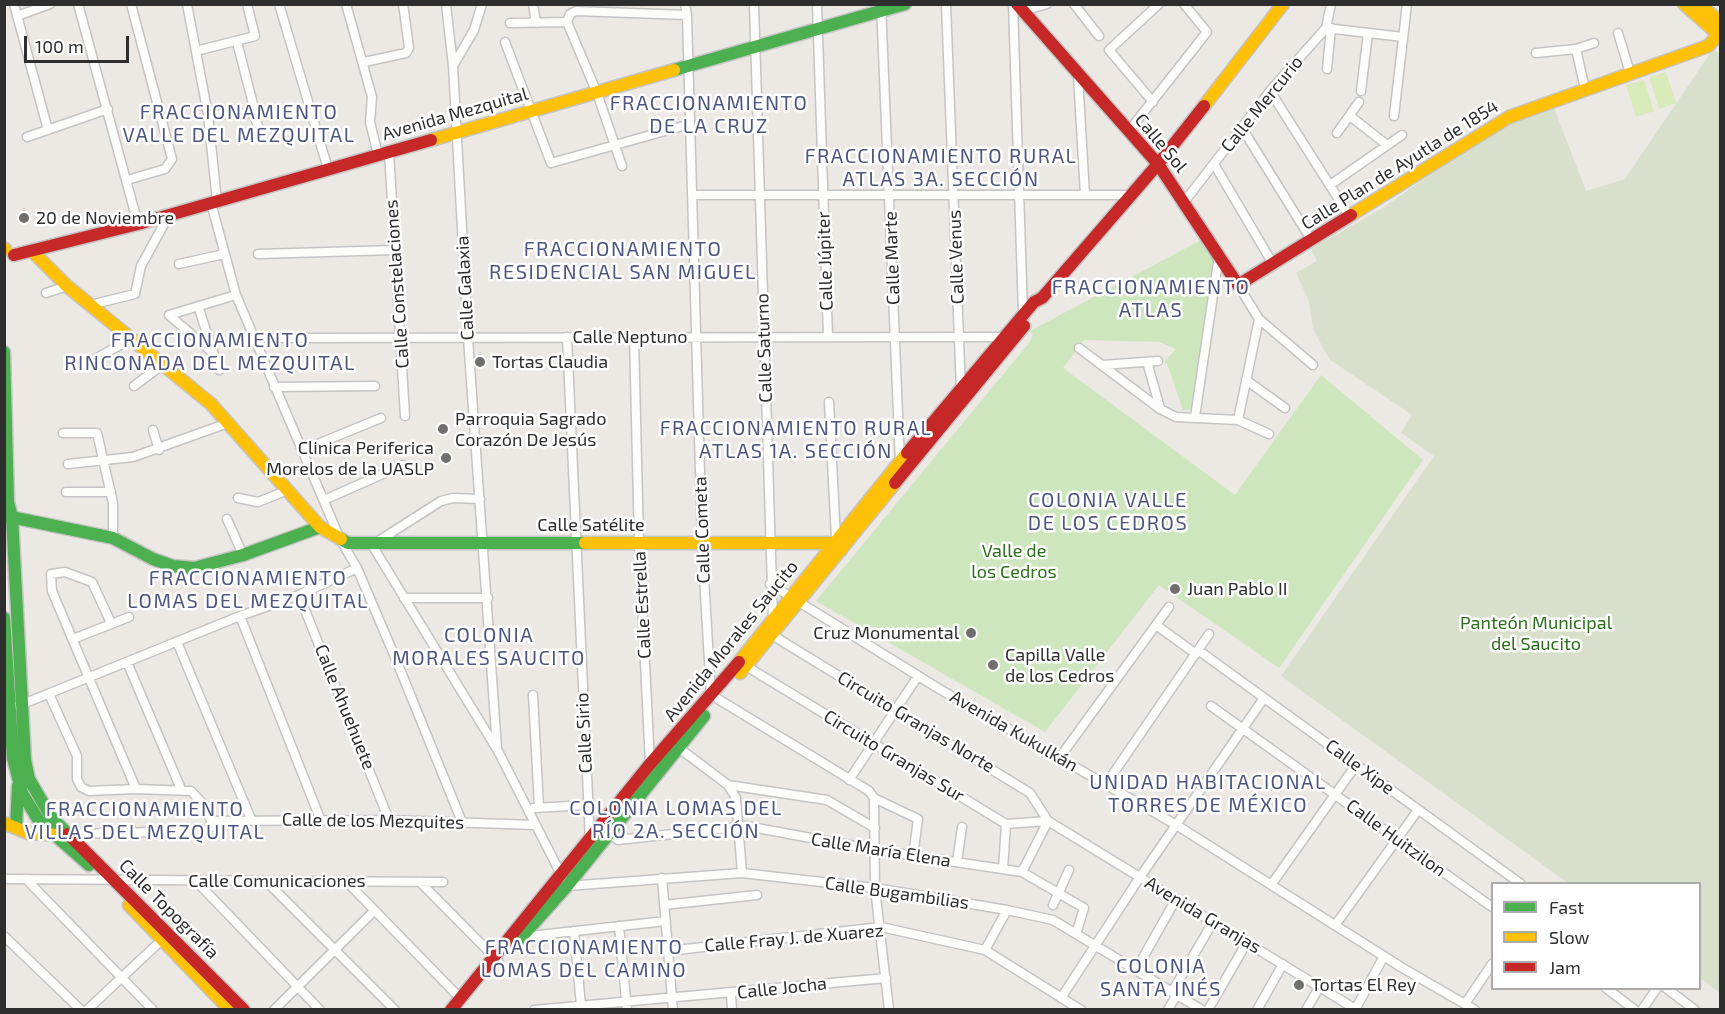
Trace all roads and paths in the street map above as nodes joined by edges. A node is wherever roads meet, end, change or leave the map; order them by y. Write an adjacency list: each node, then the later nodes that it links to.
1 (14, 4): 30 (street)
2 (50, 4): 30 (street)
3 (78, 4): 61 (street)
4 (131, 4): 83 (street)
5 (187, 4): 47 (street)
6 (247, 4): 42 (street)
7 (279, 4): 82 (street)
8 (346, 4): 49 (street, Calle Constelaciones)
9 (403, 4): 49 (street)
10 (446, 4): 50 (street, Calle Galaxia)
11 (482, 4): 50 (street)
12 (533, 4): 34 (street)
13 (685, 4): 29 (street, Calle Cometa)
14 (754, 4): 45 (street, Calle Saturno)
15 (817, 4): 36 (street, Calle Júpiter)
16 (905, 4): 28 (street, Avenida Mezquital)
17 (946, 4): 87 (street, Calle Venus)
18 (1047, 4): 27 (street)
19 (1074, 4): 40 (street)
20 (1159, 4): 59 (street)
21 (1184, 4): 59 (street)
22 (1283, 4): 80 (street, Avenida Morales Saucito)
23 (1331, 4): 35 (street, Calle Mercurio)
24 (1407, 4): 41 (street)
25 (1684, 4): 39 (street)
26 (1700, 4): 32 (street)
27 (1018, 7): 54 (street, Calle Sol); 88 (street)
28 (881, 8): 36 (street, Avenida Mezquital); 86 (street, Calle Marte)
29 (687, 15): 31 (street); 51 (street, Calle Cometa)
30 (17, 16): 69 (street)
31 (568, 18): 34 (street); 58 (street)
32 (1720, 22)
33 (510, 23): 34 (street)
34 (536, 23)
35 (1328, 28): 37 (street); 52 (street); 57 (street, Calle Mercurio)
36 (818, 29): 45 (street, Avenida Mezquital); 92 (street, Calle Júpiter)
37 (1368, 33): 41 (street); 56 (street)
38 (1618, 33): 53 (street)
39 (1720, 35): 53 (street, Calle Plan de Ayutla de 1854)
40 (1099, 36)
41 (1403, 37): 66 (street)
42 (237, 42): 47 (street); 63 (street)
43 (505, 42): 62 (street)
44 (1594, 43): 46 (street)
45 (756, 47): 51 (street, Avenida Mezquital); 91 (street, Calle Saturno)
46 (1576, 49): 48 (street); 55 (street)
47 (196, 51): 64 (street)
48 (1536, 53)
49 (364, 62): 78 (street, Calle Constelaciones)
50 (453, 66): 71 (street, Calle Galaxia)
51 (688, 66): 58 (street, Avenida Mezquital); 67 (street, Calle Cometa)
52 (1327, 69)
53 (1630, 73): 55 (street, Calle Plan de Ayutla de 1854)
54 (1078, 76): 70 (street, Calle Sol); 89 (street)
55 (1585, 89): 96 (street, Calle Plan de Ayutla de 1854)
56 (1361, 91)
57 (1270, 92): 68 (street, Calle Mercurio); 84 (street)
58 (597, 93): 62 (street, Avenida Mezquital); 76 (street)
59 (1153, 102): 70 (street)
60 (1359, 102): 65 (street)
61 (108, 110): 69 (street); 83 (street)
62 (532, 111): 71 (street, Avenida Mezquital); 76 (street)
63 (253, 113): 64 (street); 75 (street)
64 (208, 116): 94 (street)
65 (1350, 116): 72 (street); 77 (street)
66 (1394, 116)
67 (690, 124): 76 (street); 85 (street, Calle Cometa)
68 (1242, 128): 79 (street, Calle Mercurio); 98 (street)
69 (48, 130): 74 (street)
70 (1128, 132): 80 (street, Calle Sol)
71 (457, 133): 78 (street, Avenida Mezquital); 125 (street, Calle Galaxia)
72 (1337, 134)
73 (1402, 135): 77 (street)
74 (27, 137)
75 (263, 140)
76 (614, 145): 81 (street)
77 (1387, 145): 84 (street)
78 (383, 154): 82 (street, Avenida Mezquital); 99 (street, Calle Constelaciones)
79 (1214, 164): 93 (street, Calle Mercurio); 106 (street)
80 (1158, 165): 90 (street, Avenida Morales Saucito); 93 (street, Calle Sol)
81 (622, 166)
82 (328, 169): 94 (street, Avenida Mezquital)
83 (127, 180): 97 (street)
84 (1330, 185): 96 (street)
85 (692, 195): 91 (street); 117 (street, Calle Cometa)
86 (889, 195): 87 (street); 92 (street); 120 (street, Calle Marte)
87 (953, 195): 88 (street); 121 (street, Calle Venus)
88 (1019, 195): 89 (street); 114 (street)
89 (1085, 195): 90 (street)
90 (1129, 195): 114 (street, Avenida Morales Saucito)
91 (760, 196): 92 (street); 118 (street, Calle Saturno)
92 (823, 196): 119 (street, Calle Júpiter)
93 (1185, 201): 104 (street, Calle Sol)
94 (214, 202): 95 (street, Avenida Mezquital); 102 (street)
95 (170, 214): 97 (street, Avenida Mezquital); 111 (street)
96 (1350, 217): 98 (street, Calle Plan de Ayutla de 1854)
97 (138, 224): 100 (street, Avenida Mezquital)
98 (1312, 241): 106 (street, Calle Plan de Ayutla de 1854)
99 (394, 250): 103 (street); 124 (street, Calle Constelaciones)
100 (33, 252): 101 (street, Avenida Mezquital); 108 (street, Calle Satélite)
101 (8, 254)
102 (224, 254): 105 (street); 110 (street)
103 (258, 254)
104 (1219, 255): 107 (street, Calle Sol); 147 (street)
105 (179, 264)
106 (1273, 264): 107 (street, Calle Plan de Ayutla de 1854)
107 (1238, 285): 113 (street, Calle Sol)
108 (67, 286): 109 (street); 111 (street, Calle Satélite)
109 (46, 293)
110 (236, 295): 112 (street); 123 (street)
111 (90, 305): 126 (street, Calle Satélite)
112 (198, 306): 129 (street); 129 (street)
113 (1259, 320): 135 (street, Calle Sol); 137 (street)
114 (1024, 321): 122 (street, Avenida Morales Saucito); 143 (street, Avenida Morales Saucito)
115 (567, 337): 116 (street, Calle Neptuno); 125 (street, Calle Neptuno); 173 (street, Calle Sirio)
116 (634, 337): 117 (street, Calle Neptuno); 174 (street, Calle Estrella)
117 (696, 337): 118 (street, Calle Neptuno); 175 (street, Calle Cometa)
118 (763, 337): 119 (street, Calle Neptuno); 177 (street, Calle Saturno)
119 (828, 337): 120 (street, Calle Neptuno)
120 (895, 337): 121 (street, Calle Neptuno); 157 (street, Calle Marte)
121 (959, 337): 122 (street, Calle Neptuno); 141 (street, Calle Venus)
122 (1005, 337): 141 (street, Avenida Morales Saucito)
123 (255, 338): 124 (street, Calle Neptuno); 140 (street)
124 (400, 338): 125 (street, Calle Neptuno); 146 (street, Calle Constelaciones)
125 (468, 338): 166 (street, Calle Galaxia)
126 (131, 339): 130 (street); 133 (street, Calle Satélite)
127 (1079, 348): 134 (street)
128 (4, 352): 168 (street)
129 (213, 353): 136 (street)
130 (95, 359)
131 (1158, 361): 132 (street)
132 (1147, 362): 134 (street); 145 (street)
133 (162, 365): 138 (street); 150 (street, Calle Satélite)
134 (1102, 365): 145 (street)
135 (1313, 365)
136 (219, 370)
137 (1246, 380): 144 (street); 149 (street)
138 (134, 386)
139 (375, 386): 140 (street)
140 (274, 387): 156 (street)
141 (961, 389): 143 (street, Calle Venus); 151 (street, Avenida Morales Saucito)
142 (829, 402): 178 (street)
143 (962, 402): 151 (street, Avenida Morales Saucito)
144 (1284, 408)
145 (1160, 409): 147 (street)
146 (405, 416)
147 (1196, 417): 149 (street)
148 (381, 418): 156 (street)
149 (1238, 420): 154 (street)
150 (228, 423): 155 (street); 162 (street, Calle Satélite)
151 (937, 425): 157 (street, Avenida Morales Saucito); 161 (street, Avenida Morales Saucito)
152 (153, 430): 155 (street)
153 (63, 434): 158 (street)
154 (1269, 434)
155 (159, 450): 158 (street)
156 (303, 450): 167 (street)
157 (900, 461): 161 (street, Calle Marte); 178 (street, Avenida Morales Saucito)
158 (104, 462): 159 (street); 164 (street)
159 (68, 464)
160 (404, 465): 167 (street)
161 (901, 476): 178 (street, Avenida Morales Saucito)
162 (288, 490): 165 (street); 170 (street, Calle Satélite)
163 (66, 492): 164 (street)
164 (111, 492): 171 (street)
165 (238, 498)
166 (480, 499): 176 (street, Calle Galaxia); 179 (street)
167 (324, 500): 172 (street)
168 (7, 511): 171 (street); 207 (street)
169 (227, 519): 180 (street)
170 (320, 527): 172 (street, Calle Satélite); 180 (street)
171 (113, 538): 180 (street)
172 (340, 539): 179 (street, Calle Satélite); 181 (street)
173 (576, 542): 174 (street, Calle Satélite); 176 (street, Calle Satélite); 227 (street, Calle Sirio)
174 (639, 542): 175 (street, Calle Satélite); 217 (street, Calle Estrella)
175 (702, 542): 177 (street, Calle Satélite); 205 (street, Calle Cometa)
176 (484, 543): 179 (street, Calle Satélite); 185 (street, Calle Galaxia)
177 (770, 543): 178 (street, Calle Satélite); 182 (street, Calle Saturno)
178 (837, 544): 186 (street, Avenida Morales Saucito)
179 (372, 545): 184 (street)
180 (243, 555)
181 (357, 568): 183 (street); 236 (street)
182 (770, 585): 186 (street); 191 (street, Calle Saturno)
183 (299, 595): 188 (street); 232 (street, Calle Ahuehuete)
184 (404, 598): 185 (street); 214 (street)
185 (488, 598): 214 (street, Calle Galaxia)
186 (793, 600): 191 (street, Avenida Morales Saucito); 195 (street, Avenida Morales Saucito); 201 (street, Avenida Kukulkán)
187 (1169, 608): 193 (street)
188 (240, 616): 197 (street); 234 (street)
189 (129, 617): 192 (street)
190 (4, 618): 209 (street)
191 (772, 620): 205 (street, Avenida Morales Saucito)
192 (111, 623): 196 (street); 196 (street)
193 (1156, 625): 198 (street, Calle Xipe); 215 (street)
194 (1209, 634): 198 (street)
195 (772, 635): 200 (street, Avenida Morales Saucito); 210 (street, Circuito Granjas Norte)
196 (73, 639): 202 (street)
197 (177, 642): 199 (street); 231 (street)
198 (1197, 652): 206 (street, Calle Xipe); 221 (street)
199 (127, 662): 202 (street); 224 (street)
200 (746, 666): 205 (street, Avenida Morales Saucito); 213 (street, Circuito Granjas Sur)
201 (918, 676): 210 (street); 215 (street, Avenida Kukulkán)
202 (89, 678): 203 (street); 223 (street)
203 (49, 694): 207 (street); 223 (street)
204 (532, 695): 228 (street)
205 (714, 698): 212 (street, Avenida Morales Saucito); 220 (street)
206 (1264, 698): 211 (street); 218 (street, Calle Xipe)
207 (23, 704): 209 (street); 216 (street)
208 (1211, 706): 211 (street, Calle Huitzilon)
209 (10, 708): 216 (street)
210 (897, 710): 213 (street); 235 (street, Circuito Granjas Norte)
211 (1243, 729): 225 (street, Calle Huitzilon); 241 (street)
212 (674, 744): 217 (street, Avenida Morales Saucito); 222 (street); 245 (street, Avenida Morales Saucito)
213 (872, 744): 220 (street); 237 (street, Circuito Granjas Sur)
214 (498, 751): 229 (street)
215 (1059, 757): 221 (street, Avenida Kukulkán)
216 (14, 758): 219 (street); 244 (street, Calle Topografía)
217 (650, 764): 248 (street, Avenida Morales Saucito)
218 (1356, 765): 225 (street); 230 (street, Calle Xipe)
219 (18, 779): 238 (street); 246 (street, Calle Topografía)
220 (849, 780): 226 (street)
221 (1106, 784): 241 (street, Avenida Kukulkán)
222 (728, 785): 240 (street); 243 (street)
223 (136, 789): 224 (street)
224 (181, 789): 233 (street)
225 (1336, 794): 247 (street, Calle Huitzilon); 268 (street)
226 (874, 798): 243 (street); 250 (street)
227 (587, 805): 228 (street); 248 (street, Calle Sirio)
228 (539, 807): 229 (street)
229 (528, 809): 239 (street)
230 (1418, 810): 247 (street); 267 (street, Calle Xipe)
231 (251, 819): 233 (street, Calle de los Mezquites); 234 (street, Calle de los Mezquites)
232 (389, 820): 234 (street, Calle de los Mezquites); 236 (street, Calle de los Mezquites)
233 (211, 821): 244 (street)
234 (321, 821)
235 (1048, 821): 237 (street); 254 (street); 256 (street, Avenida Granjas)
236 (462, 822): 239 (street, Calle de los Mezquites)
237 (1006, 824): 252 (street)
238 (10, 825): 246 (street)
239 (535, 825): 263 (street)
240 (740, 826): 245 (street, Calle María Elena); 249 (street, Calle María Elena); 255 (street)
241 (1178, 826): 256 (street); 268 (street, Avenida Kukulkán)
242 (962, 827): 251 (street)
243 (875, 828): 249 (street)
244 (68, 834): 246 (street); 260 (street, Calle Topografía)
245 (609, 834): 263 (street, Avenida Morales Saucito)
246 (55, 835): 260 (street, Calle Topografía)
247 (1397, 838): 275 (street, Calle Huitzilon); 280 (street)
248 (590, 841): 263 (street, Avenida Morales Saucito)
249 (876, 850): 250 (street, Calle María Elena); 269 (street)
250 (913, 856): 251 (street, Calle María Elena)
251 (957, 862): 252 (street, Calle María Elena)
252 (1003, 869): 254 (street, Calle María Elena)
253 (1069, 870): 270 (street)
254 (1022, 872): 270 (street, Calle María Elena)
255 (742, 873): 257 (street, Calle Bugambilias); 269 (street, Calle Bugambilias)
256 (1140, 877): 272 (street, Avenida Granjas); 289 (street)
257 (662, 878): 263 (street, Calle Bugambilias); 273 (street)
258 (26, 879): 259 (street, Calle Comunicaciones); 260 (street, Calle Comunicaciones); 299 (street)
259 (5, 880)
260 (110, 880): 261 (street, Calle Comunicaciones); 286 (street, Calle Topografía)
261 (195, 880): 264 (street, Calle Comunicaciones); 301 (street)
262 (345, 881): 264 (street, Calle Comunicaciones); 265 (street, Calle Comunicaciones); 277 (street)
263 (563, 881): 287 (street, Avenida Morales Saucito); 294 (street, Avenida Morales Saucito)
264 (267, 882): 290 (street)
265 (420, 882): 266 (street, Calle Comunicaciones); 294 (street)
266 (443, 882)
267 (1518, 882)
268 (1271, 885): 280 (street, Avenida Kukulkán)
269 (875, 888): 276 (street, Calle Bugambilias); 282 (street)
270 (1058, 893): 274 (street); 284 (street, Calle María Elena)
271 (757, 895): 273 (street)
272 (1176, 899): 279 (street, Avenida Granjas); 297 (street)
273 (664, 904): 278 (street)
274 (1053, 905)
275 (1491, 906)
276 (1007, 910): 284 (street, Calle Bugambilias); 291 (street)
277 (374, 911): 290 (street); 309 (street)
278 (666, 921): 281 (street); 292 (street)
279 (1213, 922): 288 (street, Avenida Granjas); 306 (street)
280 (1336, 924): 293 (street, Avenida Kukulkán)
281 (619, 926): 283 (street); 312 (street)
282 (881, 927): 291 (street, Calle Fray J. de Xuarez); 292 (street, Calle Fray J. de Xuarez); 298 (street)
283 (574, 931): 287 (street); 311 (street)
284 (1076, 934): 289 (street, Calle Bugambilias)
285 (4, 936): 314 (street)
286 (165, 937): 299 (street); 317 (street, Calle Topografía); 318 (street, Calle Topografía)
287 (521, 937): 294 (street, Avenida Morales Saucito)
288 (1247, 942): 295 (street, Avenida Granjas); 330 (street)
289 (1096, 946): 297 (street, Calle Bugambilias); 308 (street)
290 (333, 950): 301 (street); 321 (street)
291 (985, 950): 308 (street, Calle Fray J. de Xuarez)
292 (668, 951): 307 (street)
293 (1384, 956): 310 (street, Avenida Kukulkán); 313 (street)
294 (497, 960): 309 (street, Avenida Morales Saucito)
295 (1283, 964): 300 (street, Avenida Granjas); 331 (street)
296 (1491, 966): 310 (street)
297 (1136, 970): 306 (street, Calle Bugambilias)
298 (886, 978): 305 (street, Calle Jocha); 326 (street)
299 (120, 979): 315 (street); 316 (street)
300 (1320, 986): 313 (street, Avenida Granjas); 332 (street)
301 (297, 987): 319 (street); 320 (street)
302 (1609, 990): 334 (street)
303 (1656, 990): 335 (street)
304 (1668, 990): 336 (street)
305 (731, 993): 307 (street, Calle Jocha); 325 (street)
306 (1174, 993): 328 (street); 329 (street, Calle Bugambilias)
307 (672, 998): 312 (street, Calle Jocha); 324 (street)
308 (1061, 998): 327 (street, Calle Fray J. de Xuarez)
309 (461, 1004): 322 (street, Avenida Morales Saucito)
310 (1466, 1004): 333 (street, Avenida Kukulkán)
311 (581, 1006): 312 (street, Calle Jocha); 323 (street, Calle Jocha)
312 (627, 1006)
313 (1356, 1009)
314 (81, 1010)
315 (87, 1010)
316 (153, 1010)
317 (230, 1010)
318 (244, 1010)
319 (274, 1010)
320 (320, 1010)
321 (395, 1010)
322 (451, 1010)
323 (534, 1010)
324 (673, 1010)
325 (732, 1010)
326 (889, 1010)
327 (1081, 1010)
328 (1168, 1010)
329 (1202, 1010)
330 (1208, 1010)
331 (1257, 1010)
332 (1305, 1010)
333 (1475, 1010)
334 (1635, 1010)
335 (1642, 1010)
336 (1695, 1010)

